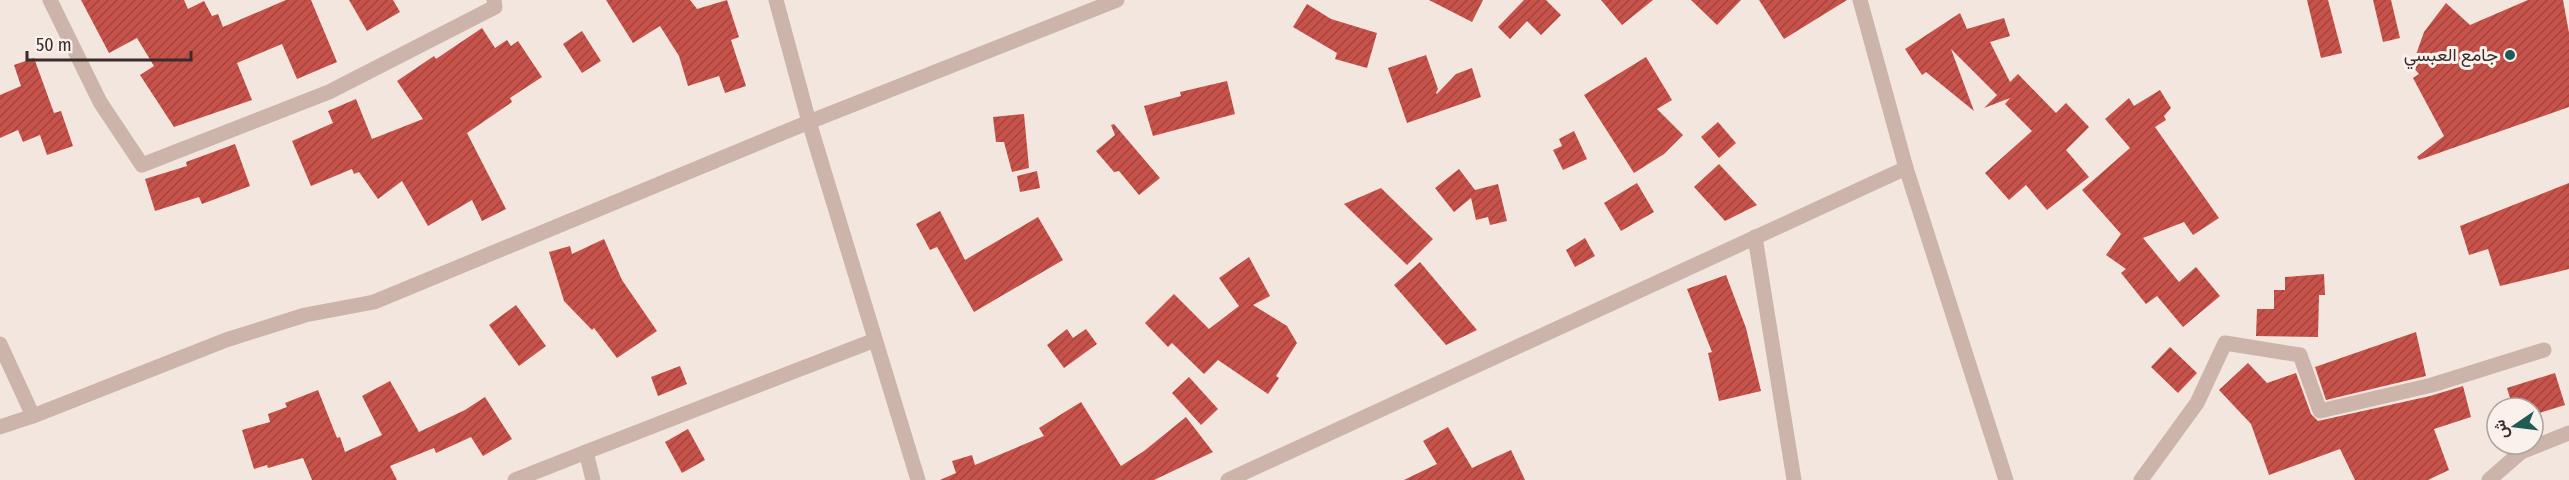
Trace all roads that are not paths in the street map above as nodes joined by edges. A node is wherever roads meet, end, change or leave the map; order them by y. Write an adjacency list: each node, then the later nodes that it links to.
1 (50, 0): 2 (street)
2 (494, 0)
3 (776, 0): 6 (street)
4 (1860, 0): 7 (street)
5 (1109, 1): 6 (street)
6 (809, 122): 9 (street); 12 (street)
7 (1906, 168): 8 (street); 21 (street)
8 (1755, 237): 19 (street); 20 (street)
9 (875, 340): 15 (street); 18 (street)
10 (0, 344): 12 (street)
11 (2544, 350): 22 (street)
12 (33, 416): 13 (street)
13 (0, 427)
14 (2569, 433): 23 (street)
15 (586, 452): 16 (street); 17 (street)
16 (516, 480)
17 (593, 480)
18 (918, 480)
19 (1228, 480)
20 (1794, 480)
21 (2006, 480)
22 (2141, 480)
23 (2488, 480)

